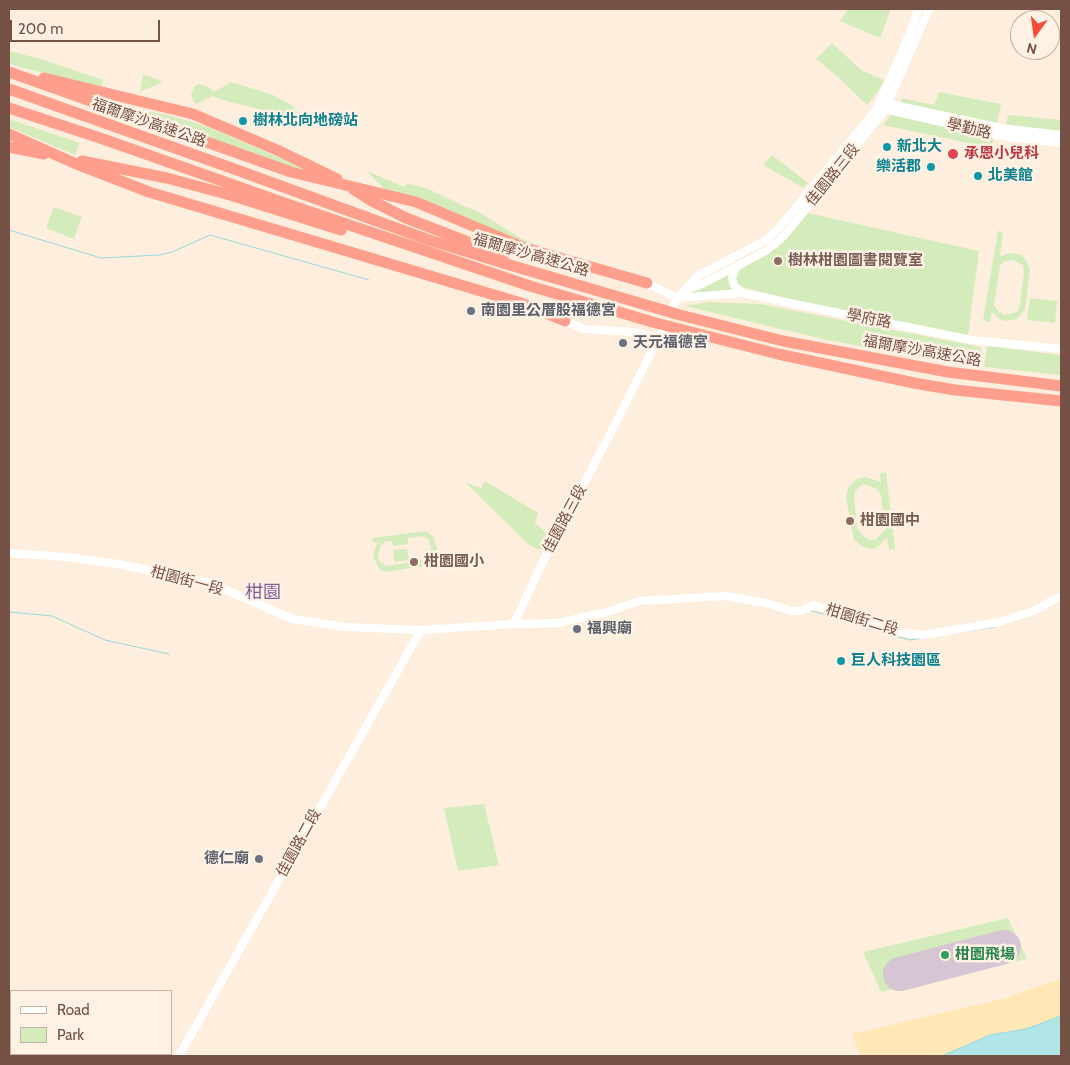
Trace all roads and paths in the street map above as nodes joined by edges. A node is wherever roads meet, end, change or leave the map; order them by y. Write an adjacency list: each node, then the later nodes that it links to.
1 (919, 9): 5 (street, 佳園路三段)
2 (929, 9): 5 (street, 佳園路三段)
3 (9, 71): 12 (highway); 14 (highway)
4 (9, 89): 14 (highway, 福爾摩沙高速公路)
5 (883, 106): 8 (street, 學勤路); 9 (street, 學勤路); 11 (street, 佳園路三段); 15 (street, 佳園路三段)
6 (9, 108): 13 (highway, 福爾摩沙高速公路)
7 (9, 134): 18 (highway)
8 (1061, 135)
9 (1061, 144)
10 (9, 147): 13 (highway)
11 (736, 267): 15 (street, 佳園路三段); 16 (street)
12 (647, 283): 17 (street)
13 (530, 286): 21 (highway, 福爾摩沙高速公路)
14 (598, 290): 20 (highway, 福爾摩沙高速公路)
15 (684, 291): 17 (street, 佳園路三段)
16 (741, 293): 17 (street, 學府路); 19 (street, 學府路)
17 (676, 301)
18 (565, 321): 24 (street, 佳園路三段)
19 (1061, 349)
20 (1061, 386)
21 (1061, 401)
22 (9, 553): 25 (street, 柑園街一段)
23 (1061, 596): 24 (street, 柑園街二段)
24 (512, 624): 25 (street)
25 (421, 630): 26 (street, 佳園路二段)
26 (179, 1056)

